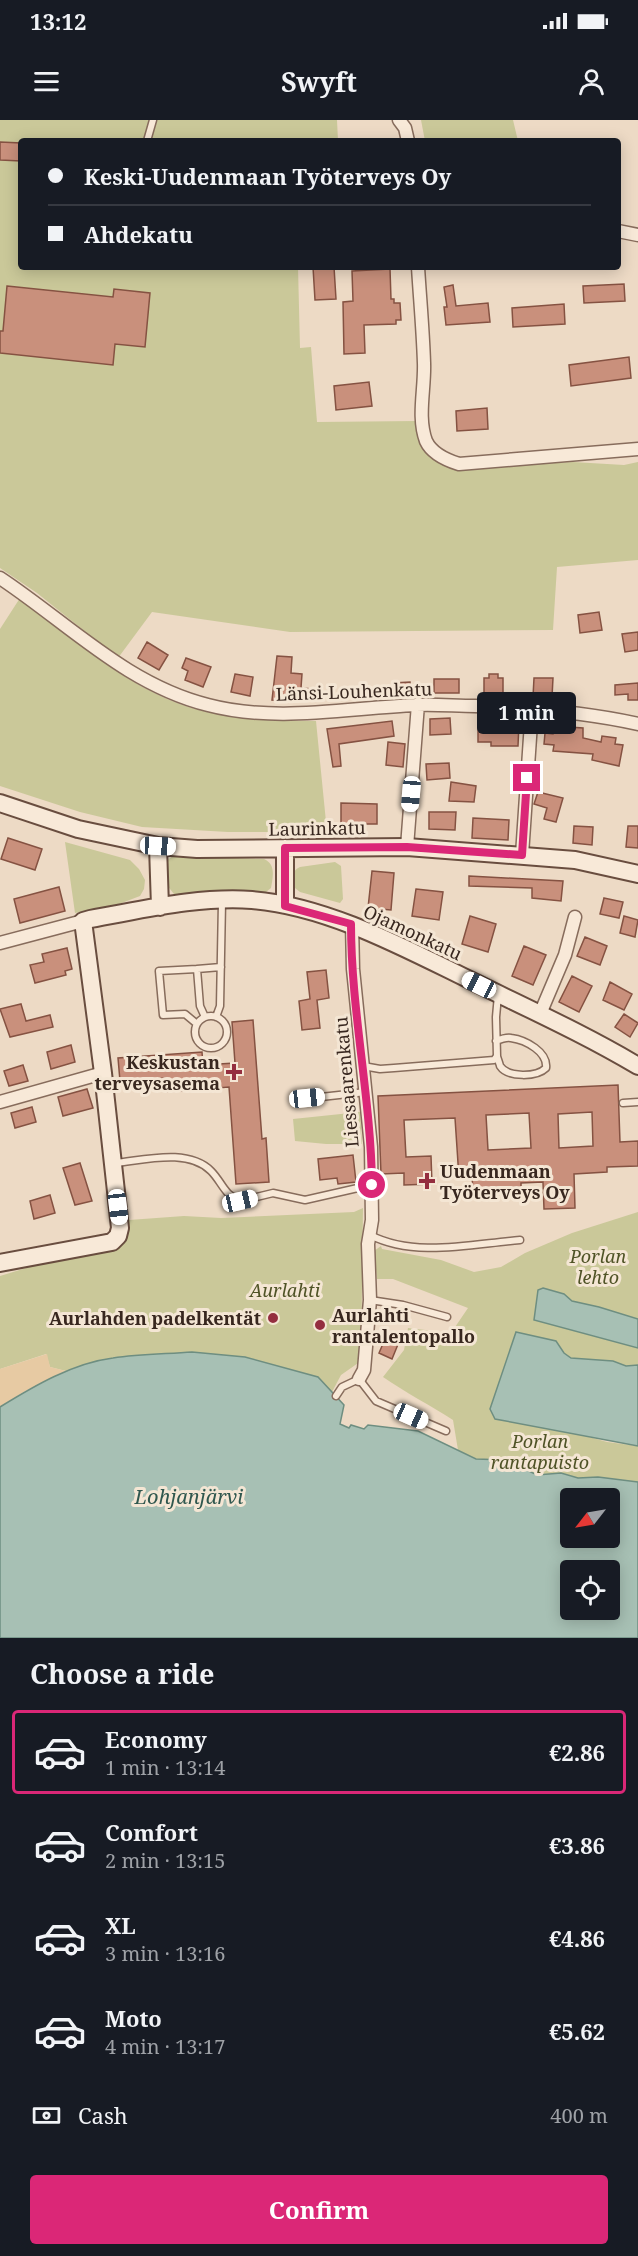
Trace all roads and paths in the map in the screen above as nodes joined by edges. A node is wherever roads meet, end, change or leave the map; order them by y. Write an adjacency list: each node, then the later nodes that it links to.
1 (153, 120): 3 (lane)
2 (399, 120): 4 (street)
3 (148, 138)
4 (407, 138)
5 (621, 232): 6 (street)
6 (638, 235)
7 (418, 270): 8 (street)
8 (638, 449)
9 (0, 578): 10 (street, Länsi-Louhenkatu)
10 (418, 704): 11 (street, Länsi-Louhenkatu); 15 (street)
11 (532, 708): 12 (street, Länsi-Louhenkatu); 17 (street)
12 (638, 724)
13 (0, 803): 14 (street, Laurinkatu)
14 (158, 846): 16 (street, Laurinkatu); 21 (street)
15 (407, 847): 16 (street, Laurinkatu); 17 (street, Laurinkatu)
16 (285, 848): 20 (street)
17 (522, 855): 18 (street, Laurinkatu)
18 (638, 874)
19 (222, 901): 20 (street, Ojamonkatu); 21 (street, Ojamonkatu); 26 (lane)
20 (285, 906): 24 (street, Ojamonkatu)
21 (160, 907): 23 (street, Ojamonkatu)
22 (575, 917): 29 (street)
23 (83, 921): 25 (street); 37 (street)
24 (351, 924): 28 (street, Ojamonkatu); 35 (street, Liessaarenkatu)
25 (0, 943)
26 (221, 967): 27 (lane); 31 (lane)
27 (197, 969): 30 (lane); 32 (lane)
28 (499, 994): 29 (street, Ojamonkatu); 33 (lane)
29 (540, 1014): 36 (street, Ojamonkatu)
30 (206, 1017): 31 (lane); 32 (lane)
31 (216, 1017): 32 (lane)
32 (197, 1024)
33 (496, 1041): 34 (lane); 34 (lane)
34 (497, 1056): 35 (lane)
35 (363, 1066): 38 (street, Liessaarenkatu)
36 (638, 1066)
37 (103, 1073): 40 (street); 43 (street)
38 (366, 1092): 39 (lane); 44 (street, Liessaarenkatu)
39 (294, 1100)
40 (0, 1101)
41 (638, 1102): 42 (lane)
42 (623, 1103)
43 (113, 1163): 44 (lane); 47 (street)
44 (372, 1185): 45 (street, Liessaarenkatu)
45 (370, 1234): 46 (lane); 48 (street, Liessaarenkatu)
46 (520, 1240)
47 (0, 1263)
48 (370, 1300): 49 (lane); 50 (street, Liessaarenkatu)
49 (447, 1317)
50 (358, 1379): 51 (lane); 52 (lane)
51 (336, 1396)
52 (446, 1431)

